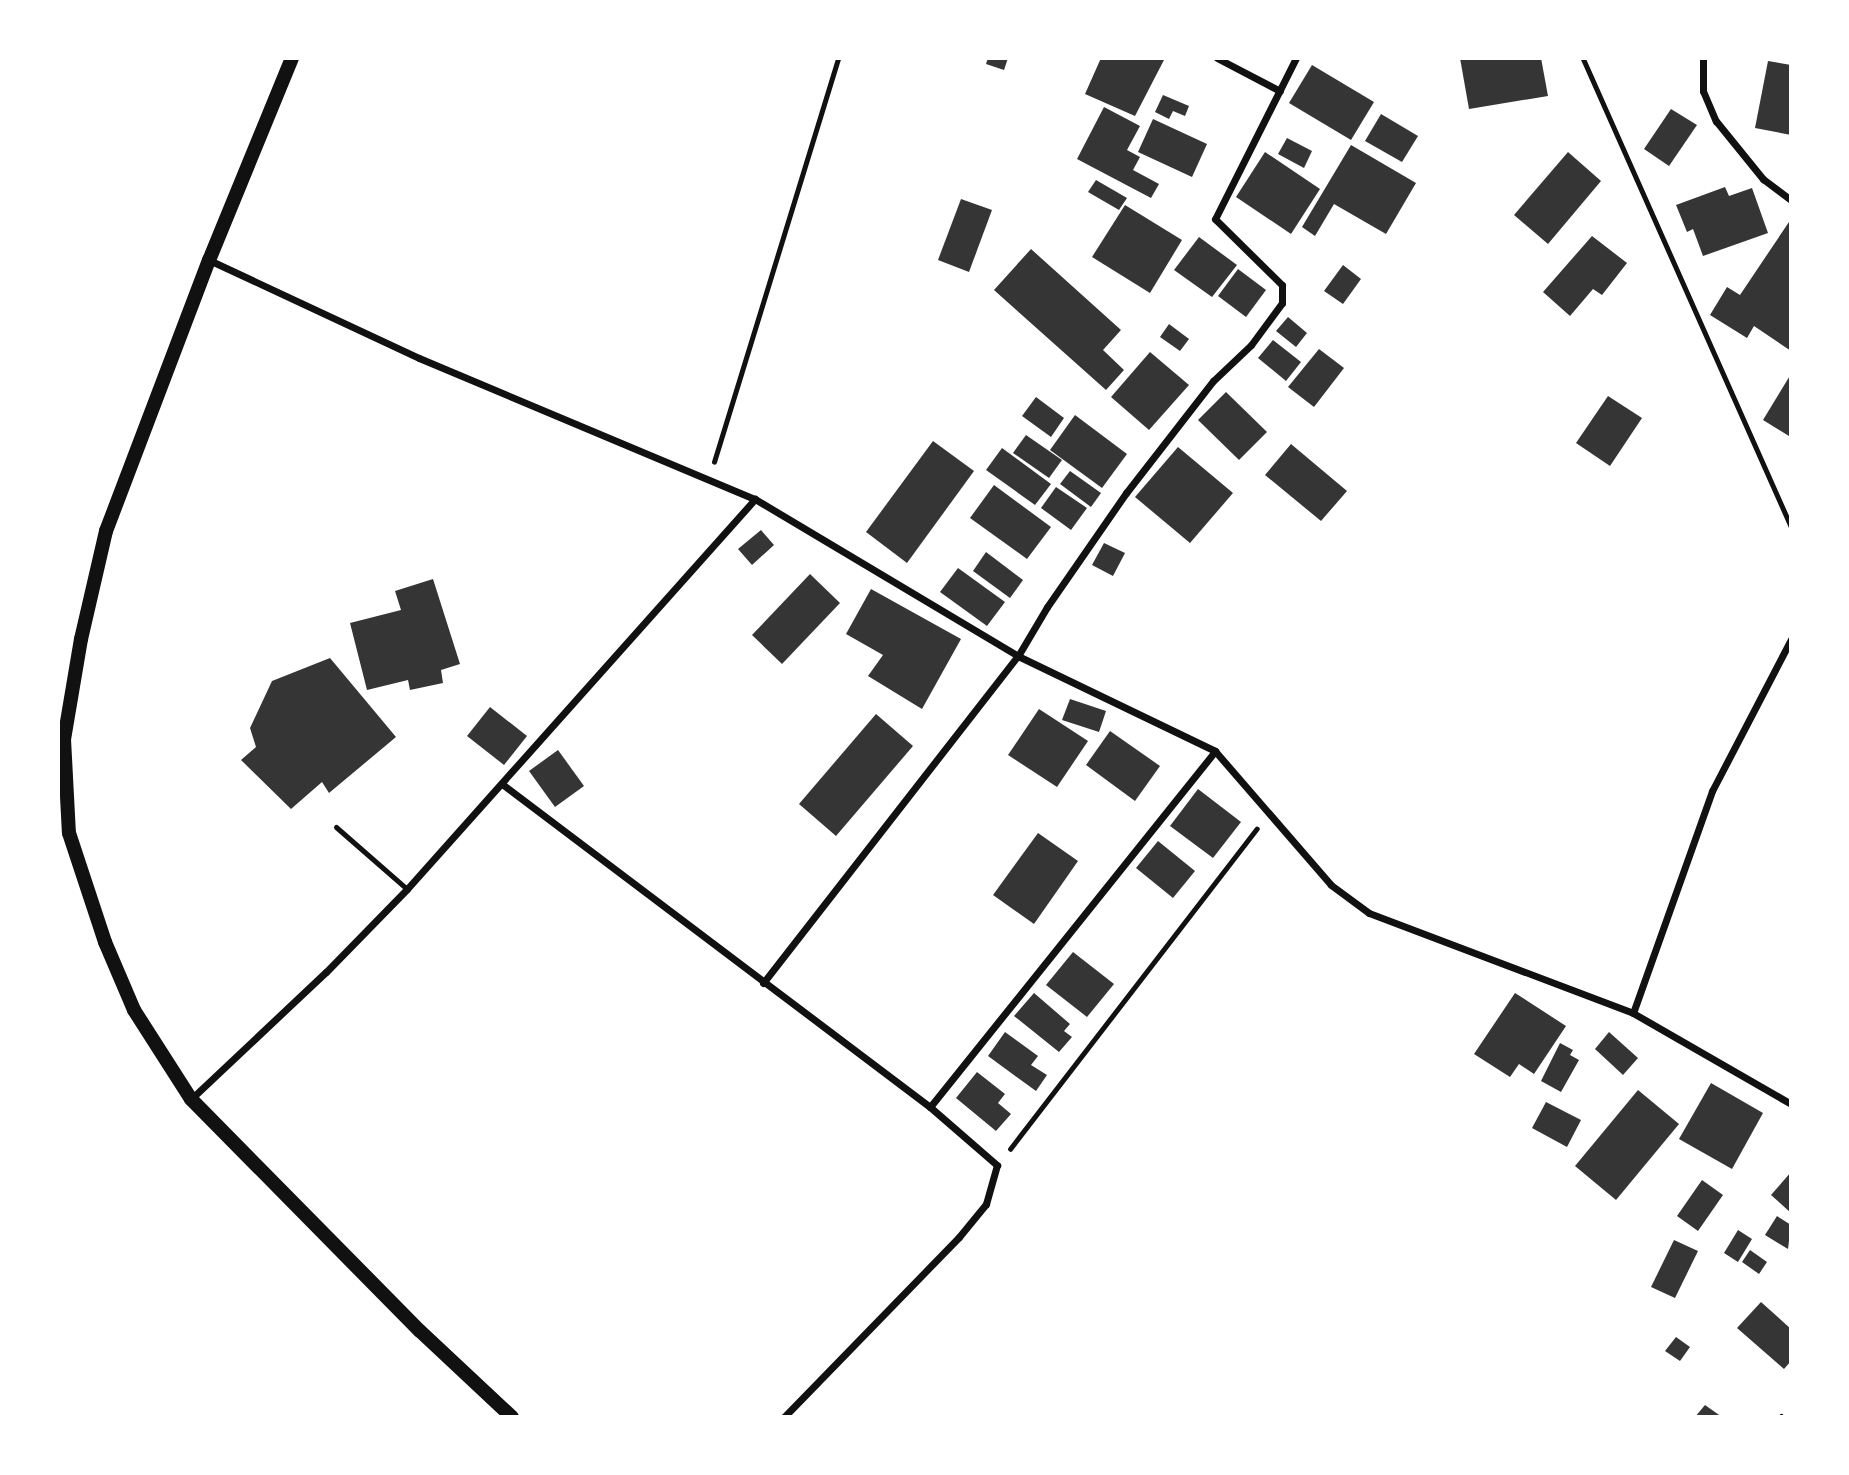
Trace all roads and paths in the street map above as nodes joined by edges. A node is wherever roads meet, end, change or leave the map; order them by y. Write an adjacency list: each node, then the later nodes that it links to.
1 (292, 58): 9 (main road)
2 (838, 58): 10 (path)
3 (1217, 58): 7 (street)
4 (1297, 58): 7 (street)
5 (1583, 58): 12 (path)
6 (1703, 58): 8 (street)
7 (1280, 92): 14 (street)
8 (1791, 200)
9 (209, 260): 10 (street); 19 (main road)
10 (709, 480): 11 (street)
11 (755, 499): 14 (street); 16 (street)
12 (1791, 526)
13 (1791, 639): 22 (street)
14 (1018, 656): 15 (street); 21 (street)
15 (1216, 751): 17 (street); 25 (street)
16 (502, 784): 20 (street); 21 (street)
17 (1268, 814): 22 (street); 26 (path)
18 (336, 827): 20 (lane)
19 (63, 832): 23 (main road)
20 (407, 889): 23 (street)
21 (763, 983): 25 (street)
22 (1633, 1013): 24 (street)
23 (191, 1099): 27 (main road)
24 (1791, 1104)
25 (930, 1107): 26 (street)
26 (997, 1166): 28 (street)
27 (512, 1417)
28 (785, 1417)

